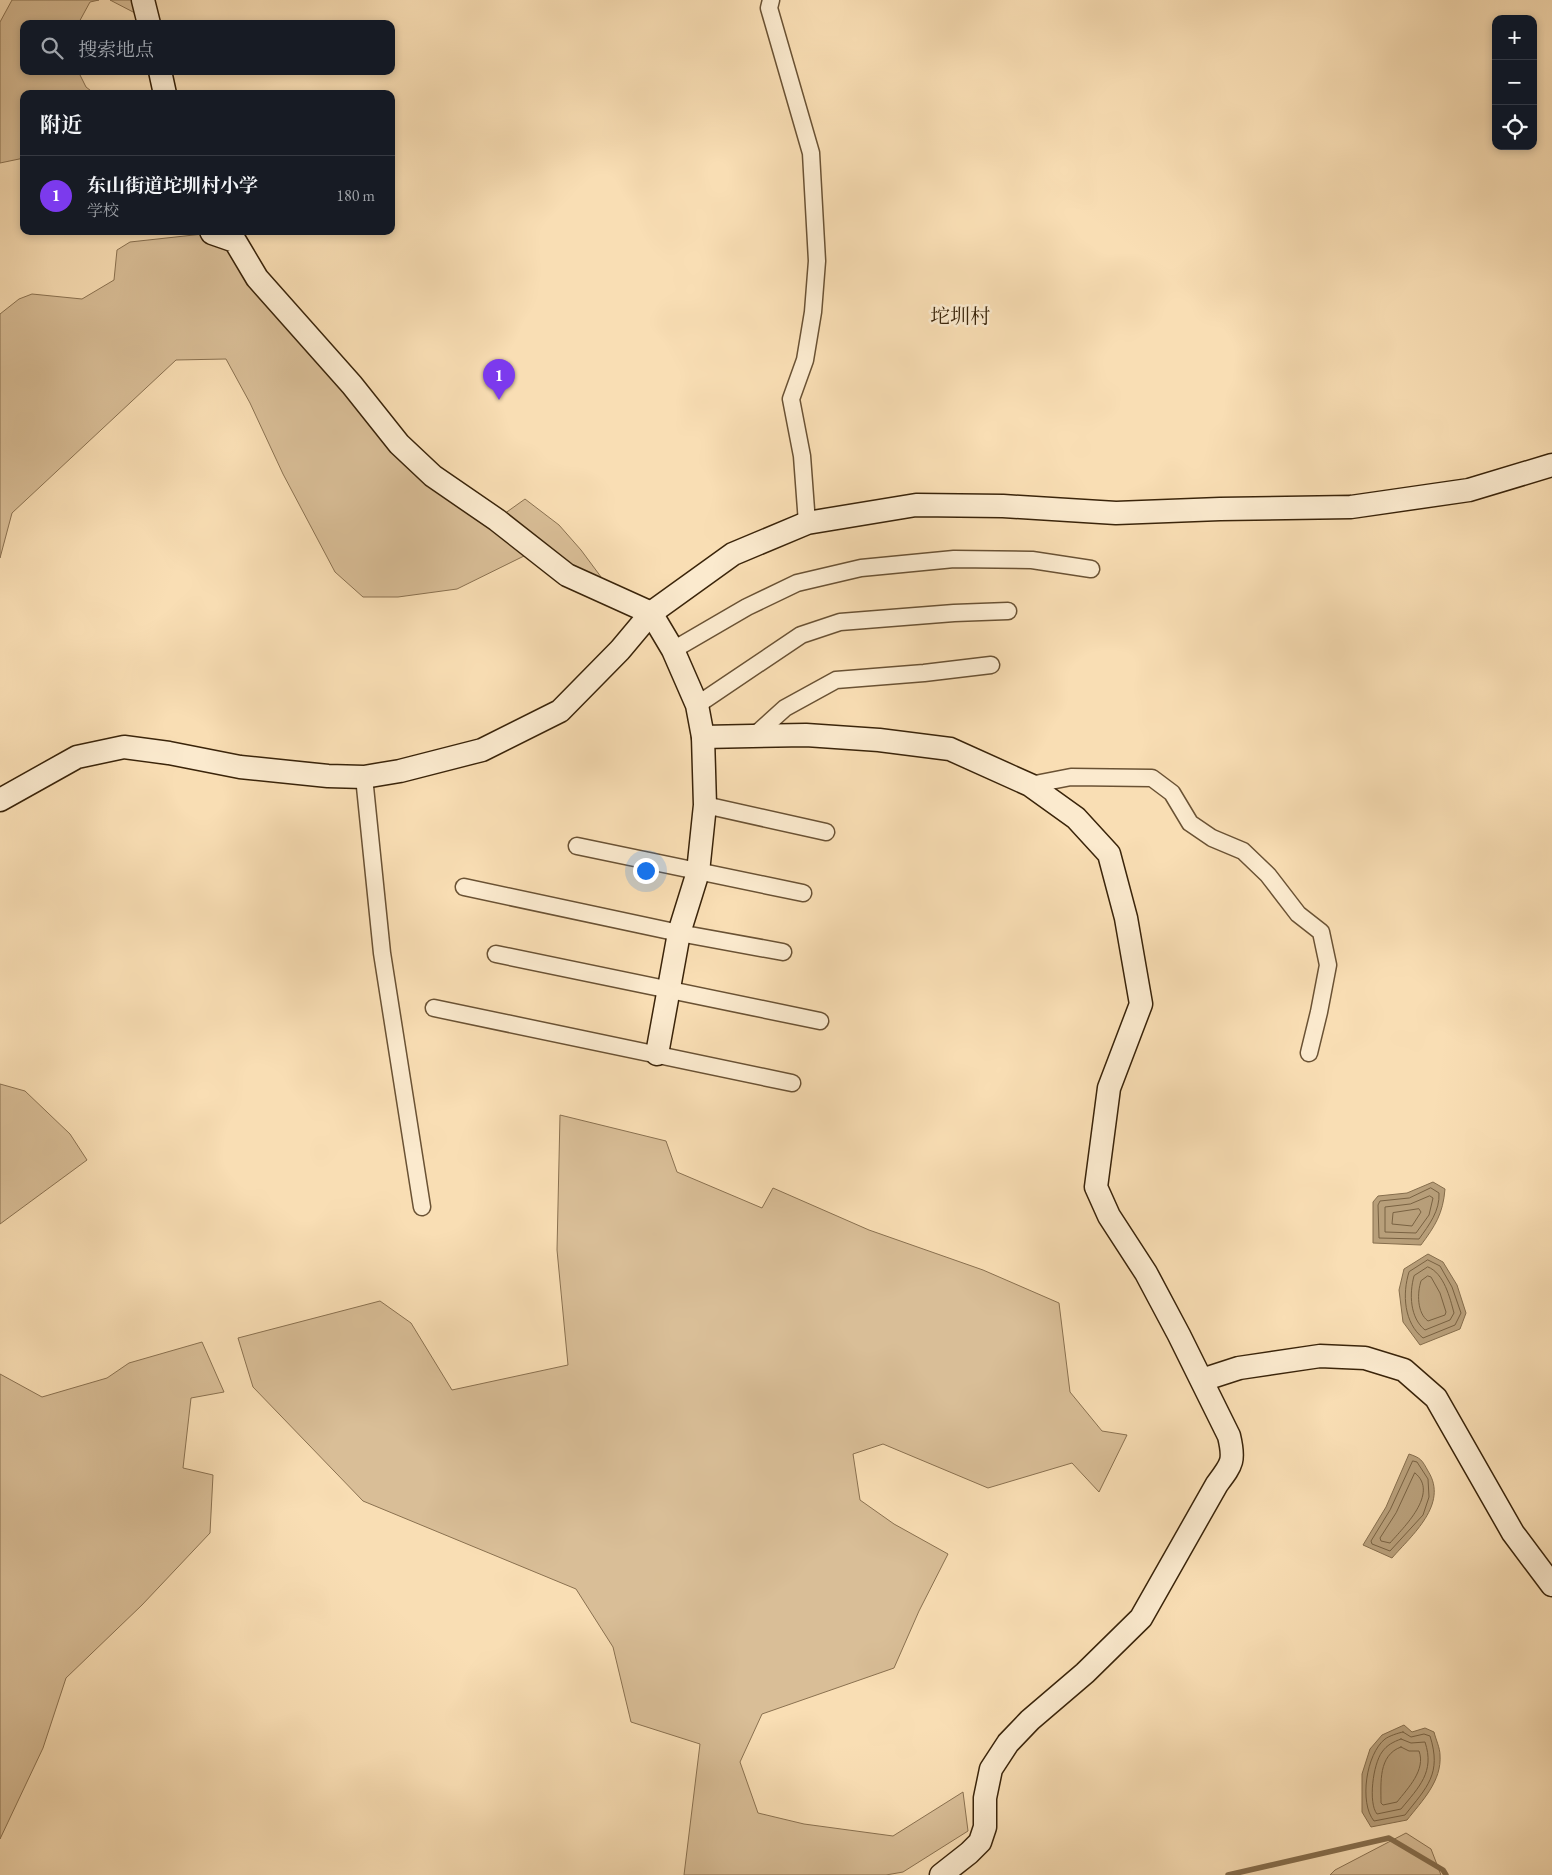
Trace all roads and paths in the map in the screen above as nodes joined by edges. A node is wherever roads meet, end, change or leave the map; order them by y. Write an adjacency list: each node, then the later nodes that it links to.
1 (143, 0): 3 (street)
2 (771, 0): 8 (street)
3 (148, 20)
4 (161, 75): 5 (street)
5 (164, 90)
6 (218, 235): 11 (street)
7 (1552, 465): 8 (street)
8 (807, 523): 11 (street)
9 (1091, 568): 12 (street)
10 (1008, 611): 14 (street)
11 (651, 613): 12 (street); 17 (street)
12 (673, 650): 14 (street)
13 (991, 665): 15 (street)
14 (697, 705): 16 (street)
15 (754, 736): 16 (street); 18 (street)
16 (704, 737): 20 (street)
17 (364, 777): 19 (street); 35 (street)
18 (1030, 785): 32 (street); 36 (street)
19 (0, 800)
20 (705, 805): 21 (street); 23 (street)
21 (826, 832)
22 (577, 846): 23 (street)
23 (698, 872): 25 (street); 26 (street)
24 (464, 888): 26 (street)
25 (803, 893)
26 (679, 933): 27 (street); 29 (street)
27 (782, 952)
28 (496, 954): 29 (street)
29 (670, 990): 31 (street); 33 (street)
30 (434, 1008): 33 (street)
31 (820, 1021)
32 (1309, 1052)
33 (657, 1054): 34 (street)
34 (792, 1083)
35 (422, 1207)
36 (1202, 1380): 37 (street); 38 (street)
37 (1552, 1585)
38 (941, 1875)

